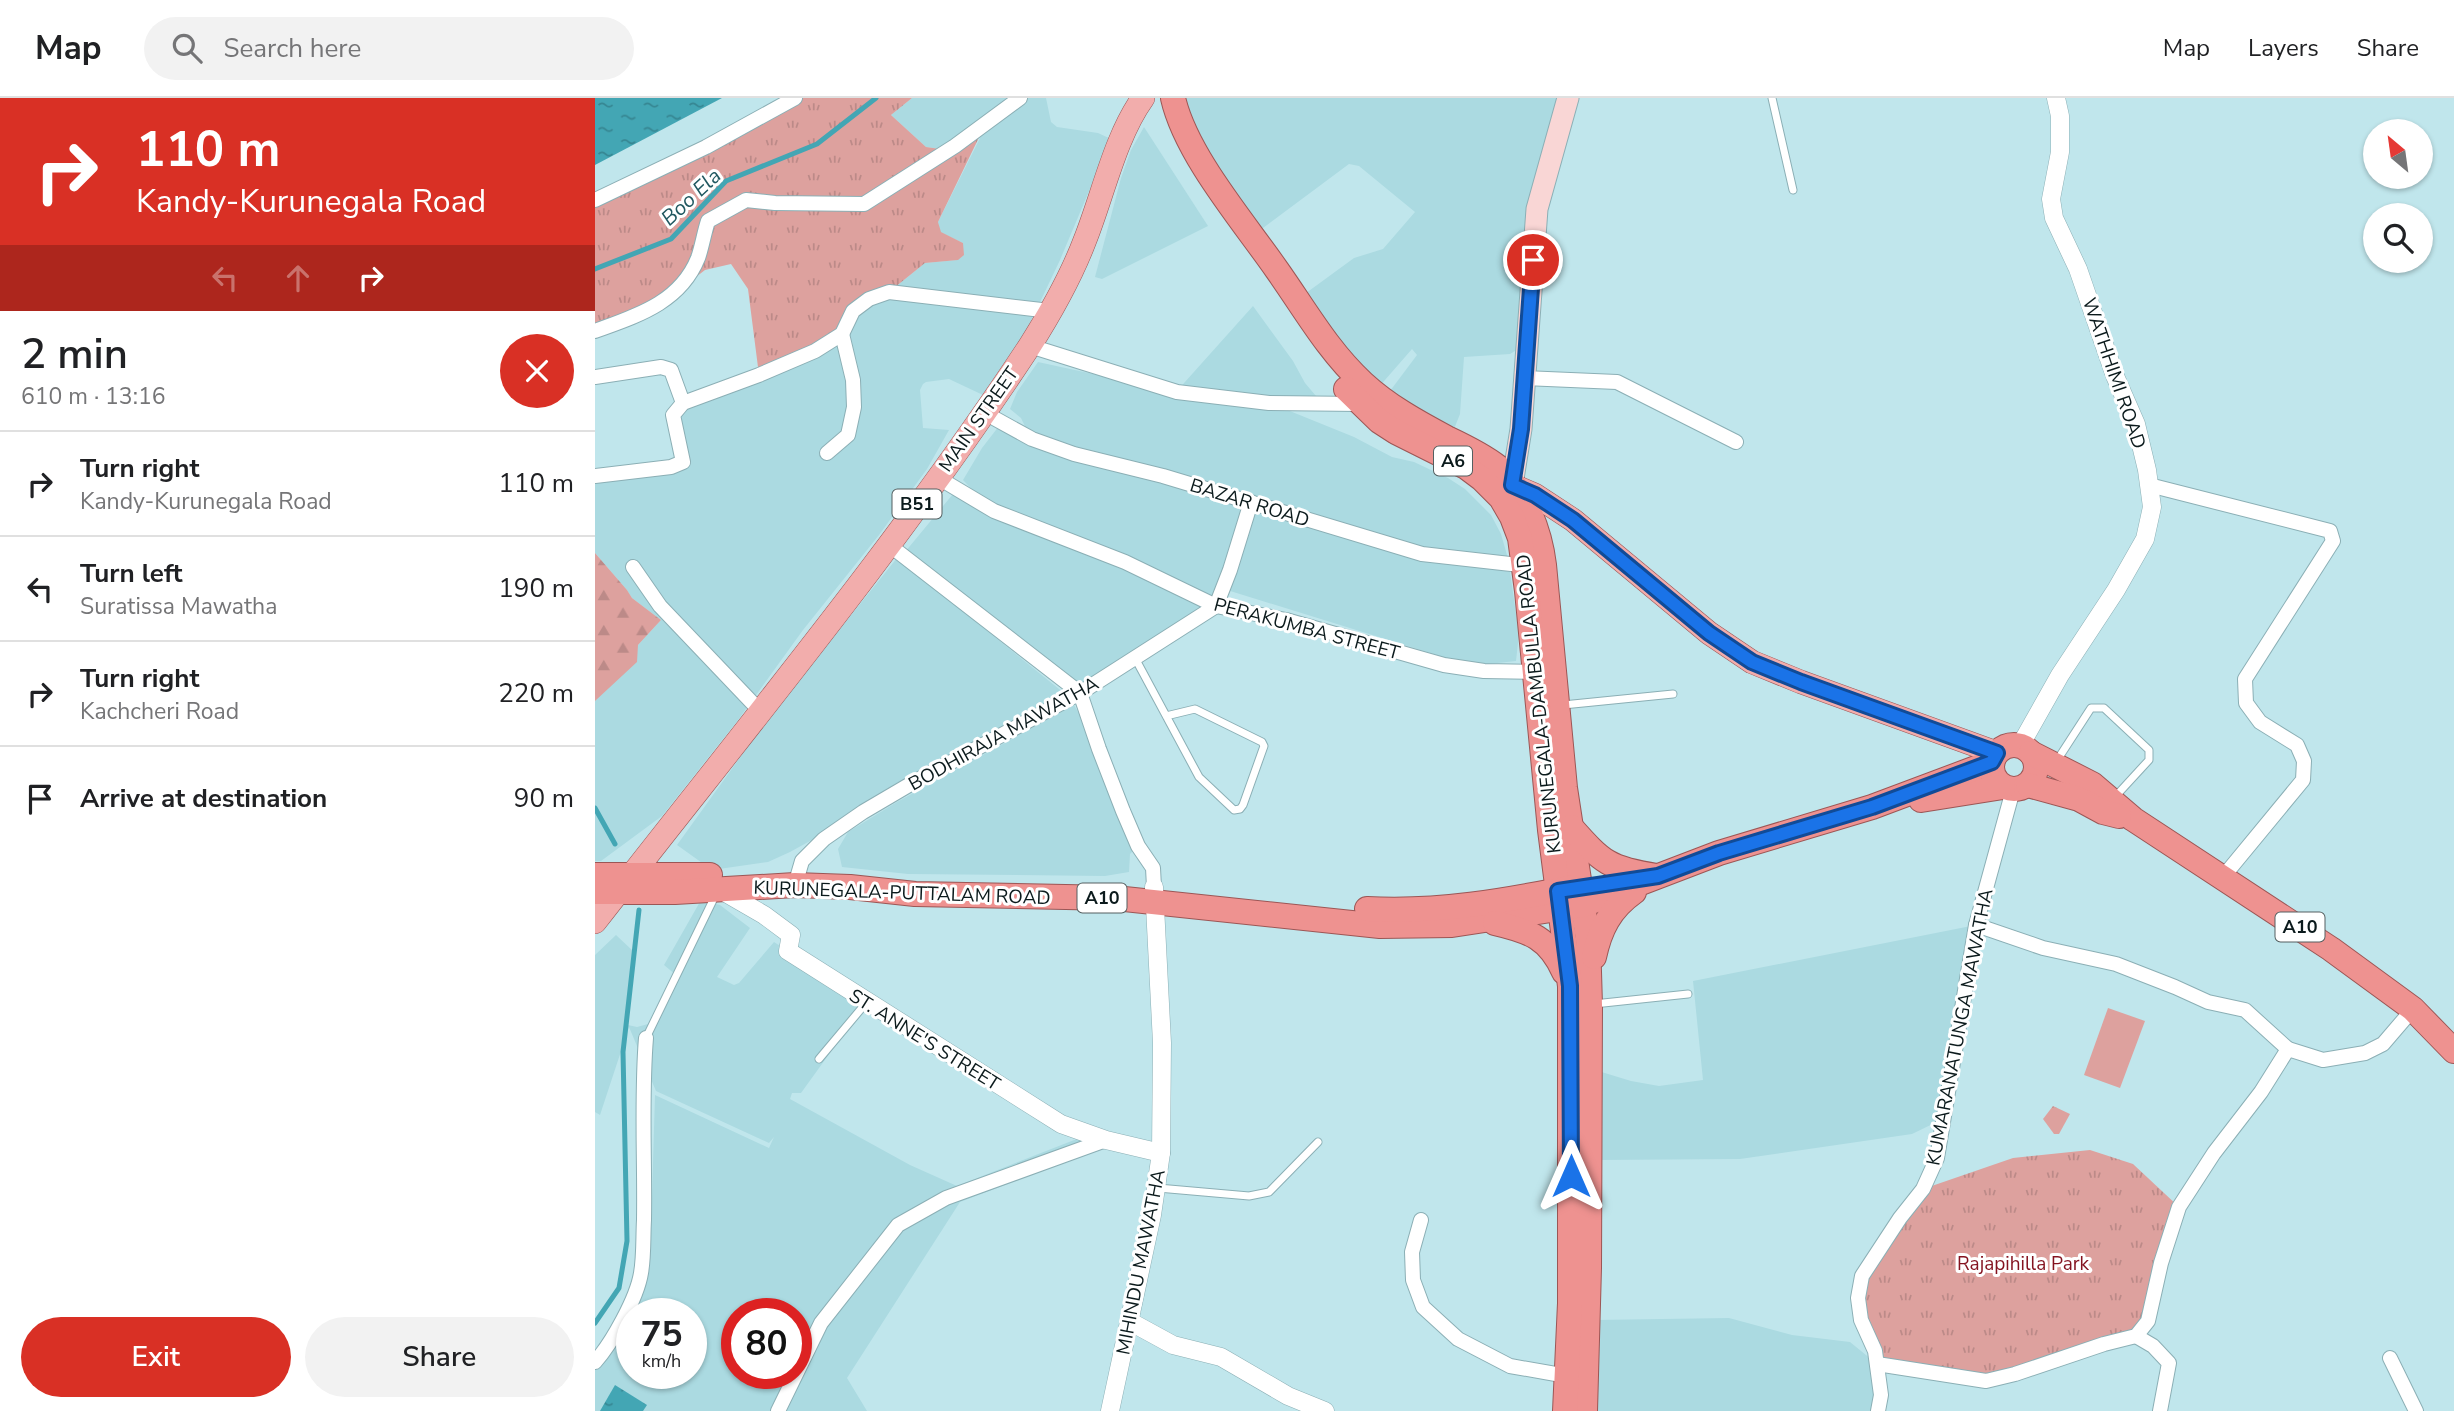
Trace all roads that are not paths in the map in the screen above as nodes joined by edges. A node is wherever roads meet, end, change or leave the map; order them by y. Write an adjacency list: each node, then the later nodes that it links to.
1 (795, 98): 10 (street)
2 (1020, 98): 12 (street)
3 (1143, 98): 11 (main road, MAIN STREET / B51)
4 (1157, 98): 18 (highway, KURUNEGALA-DAMBULLA ROAD / A6)
5 (1173, 98): 24 (highway, KURUNEGALA-DAMBULLA ROAD / A6)
6 (1569, 98): 16 (main road)
7 (1772, 98): 9 (lane)
8 (2056, 98): 25 (street, WATHHIMI ROAD)
9 (1793, 190)
10 (595, 200)
11 (1050, 311): 13 (street); 14 (main road, MAIN STREET / B51)
12 (595, 331)
13 (842, 334): 17 (street); 21 (street)
14 (1030, 346): 18 (street); 19 (main road, MAIN STREET / B51)
15 (595, 377): 17 (street)
16 (1524, 378): 20 (street); 24 (main road)
17 (683, 403): 22 (street)
18 (1361, 404): 28 (highway, KURUNEGALA-DAMBULLA ROAD / A6)
19 (983, 412): 23 (main road, MAIN STREET / B51); 26 (street, BAZAR ROAD)
20 (1735, 442)
21 (827, 453)
22 (595, 476)
23 (937, 477): 27 (main road, MAIN STREET / B51); 30 (street, PERAKUMBA STREET)
24 (1512, 485): 28 (highway, KURUNEGALA-DAMBULLA ROAD / A6); 38 (main road)
25 (2149, 485): 38 (street, WATHHIMI ROAD); 48 (street)
26 (1251, 502): 28 (street, BAZAR ROAD); 30 (street)
27 (888, 544): 33 (street); 36 (main road, MAIN STREET / B51)
28 (1534, 565): 32 (highway, KURUNEGALA-DAMBULLA ROAD / A6)
29 (633, 567): 36 (street)
30 (1216, 606): 31 (street, BODHIRAJA MAWATHA); 32 (street, PERAKUMBA STREET)
31 (1134, 657): 33 (street, BODHIRAJA MAWATHA); 37 (lane)
32 (1545, 672): 35 (highway, KURUNEGALA-DAMBULLA ROAD / A6); 44 (highway, KURUNEGALA-DAMBULLA ROAD / A6)
33 (1080, 693): 47 (street, BODHIRAJA MAWATHA); 51 (street)
34 (1673, 694): 35 (lane)
35 (1558, 706): 44 (highway, KURUNEGALA-DAMBULLA ROAD / A6)
36 (760, 711): 50 (main road, MAIN STREET / B51)
37 (1166, 716): 37 (lane)
38 (2010, 753): 39 (highway, A10); 40 (highway); 40 (highway); 42 (highway, A10)
39 (2056, 764): 41 (highway, A10); 41 (lane)
40 (2015, 787): 42 (highway, A10); 43 (highway, A10); 55 (street, KUMARANATUNGA MAWATHA)
41 (2111, 801): 43 (highway, A10)
42 (1872, 807): 46 (highway, A10)
43 (2133, 819): 48 (highway, A10)
44 (1560, 828): 46 (highway); 52 (highway, KURUNEGALA-DAMBULLA ROAD / A6); 53 (highway)
45 (595, 875): 50 (highway, KURUNEGALA-PUTTALAM ROAD / A10)
46 (1658, 876): 52 (highway, A10); 56 (highway)
47 (797, 877): 49 (highway, KURUNEGALA-PUTTALAM ROAD / A10); 50 (highway, KURUNEGALA-PUTTALAM ROAD / A10); 51 (highway, KURUNEGALA-PUTTALAM ROAD / A10)
48 (2223, 877): 59 (highway, A10)
49 (719, 885): 50 (highway, KURUNEGALA-PUTTALAM ROAD / A10); 58 (street, ST. ANNE'S STREET); 60 (lane)
50 (615, 886): 54 (main road, MAIN STREET)
51 (1154, 895): 53 (highway, KURUNEGALA-PUTTALAM ROAD / A10); 66 (street, MIHINDU MAWATHA)
52 (1571, 898): 53 (highway, KURUNEGALA-PUTTALAM ROAD / A10); 56 (highway, A6)
53 (1486, 913): 56 (highway)
54 (595, 922)
55 (1976, 925): 61 (street); 73 (street, KUMARANATUNGA MAWATHA)
56 (1583, 990): 57 (lane); 74 (highway, A6); 79 (highway, A6)
57 (1688, 994)
58 (866, 1003): 63 (lane); 64 (street, ST. ANNE'S STREET)
59 (2413, 1009): 61 (street); 62 (highway, A10)
60 (646, 1038): 72 (street)
61 (2288, 1048): 70 (street)
62 (2454, 1051)
63 (819, 1059)
64 (1106, 1140): 66 (street, ST. ANNE'S STREET); 75 (street)
65 (1318, 1142): 67 (lane)
66 (1161, 1153): 67 (street, MIHINDU MAWATHA)
67 (1156, 1188): 69 (street, MIHINDU MAWATHA)
68 (1421, 1220): 74 (street)
69 (1129, 1321): 76 (street, MIHINDU MAWATHA); 77 (street)
70 (2136, 1336): 73 (street); 81 (street)
71 (2390, 1358): 82 (street)
72 (595, 1363)
73 (1877, 1364): 80 (street, KUMARANATUNGA MAWATHA)
74 (1567, 1376): 78 (highway, A6)
75 (778, 1411)
76 (1110, 1411)
77 (1325, 1411)
78 (1565, 1411)
79 (1585, 1411)
80 (1878, 1411)
81 (2160, 1411)
82 (2416, 1411)

